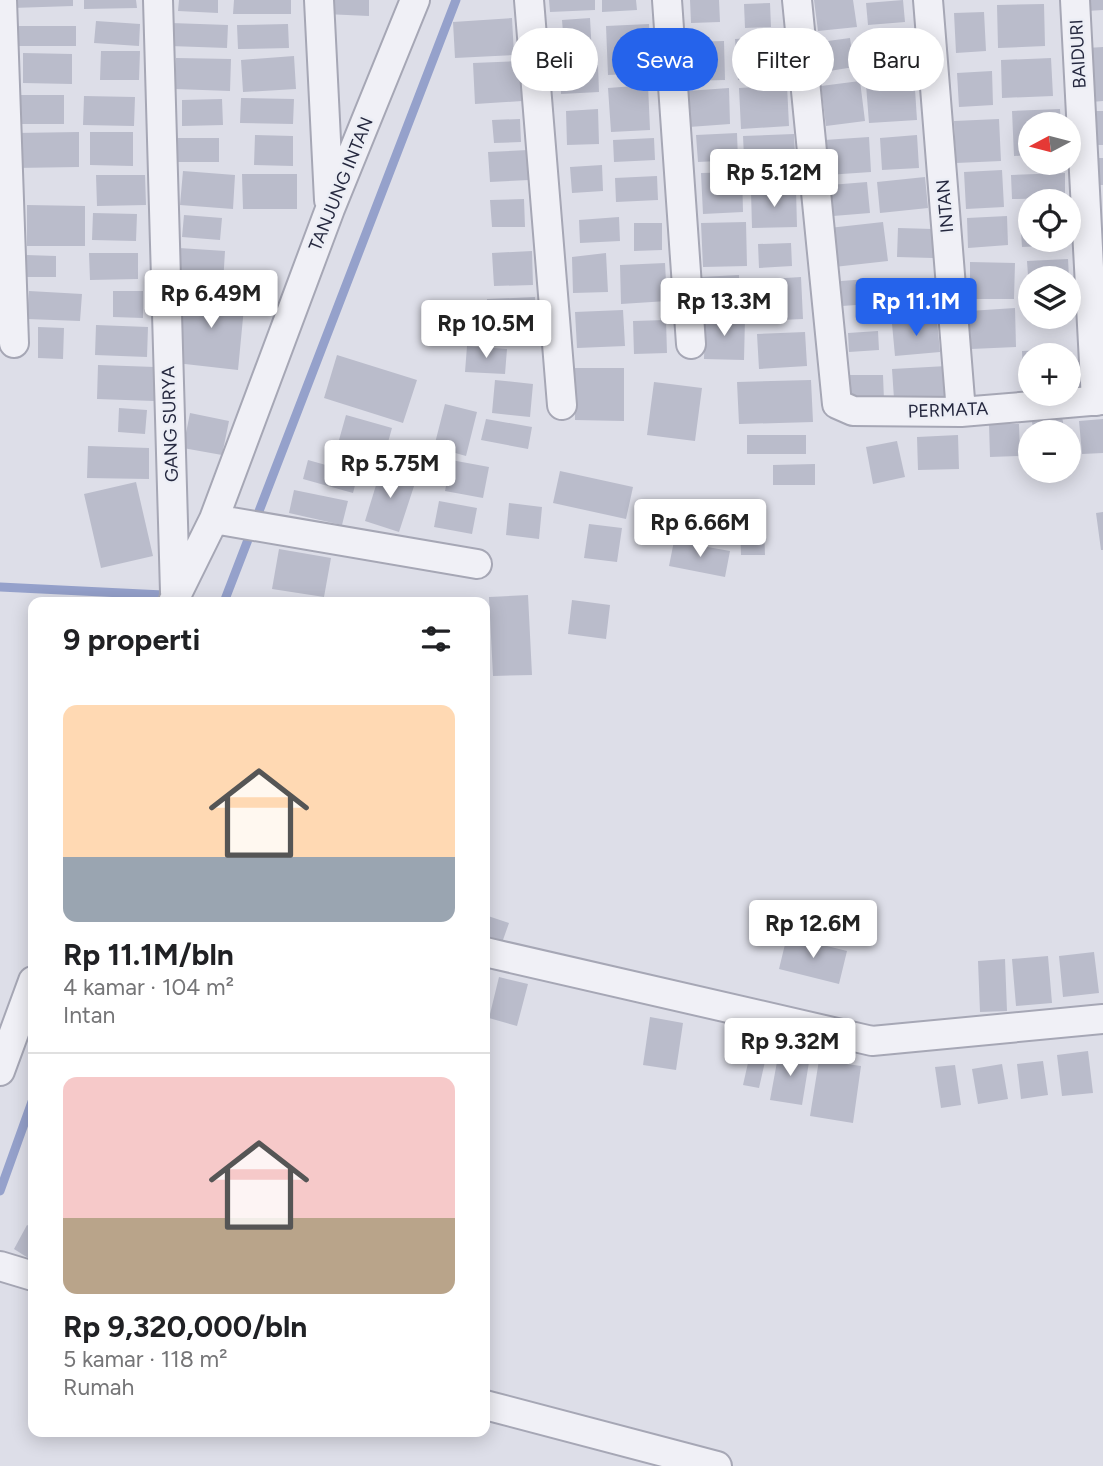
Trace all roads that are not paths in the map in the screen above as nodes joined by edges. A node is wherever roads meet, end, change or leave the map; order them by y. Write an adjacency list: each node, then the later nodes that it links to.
1 (2, 0): 11 (street)
2 (158, 0): 18 (street, GANG SURYA)
3 (319, 0): 10 (street)
4 (415, 0): 10 (street, TANJUNG INTAN)
5 (529, 0): 14 (street)
6 (667, 0): 12 (street)
7 (797, 0): 15 (street, PERMATA)
8 (928, 0): 15 (street, INTAN)
9 (1075, 0): 13 (street, BAIDURI)
10 (330, 209): 16 (street, TANJUNG INTAN)
11 (14, 343)
12 (691, 344)
13 (1100, 400): 15 (street, PERMATA)
14 (562, 405)
15 (961, 412)
16 (224, 521): 17 (street); 19 (street, TANJUNG INTAN)
17 (477, 564)
18 (174, 597)
19 (175, 597)
20 (490, 953): 22 (street)
21 (28, 995): 23 (street)
22 (1103, 1019)
23 (0, 1071)
24 (490, 1406): 25 (street)
25 (717, 1466)

